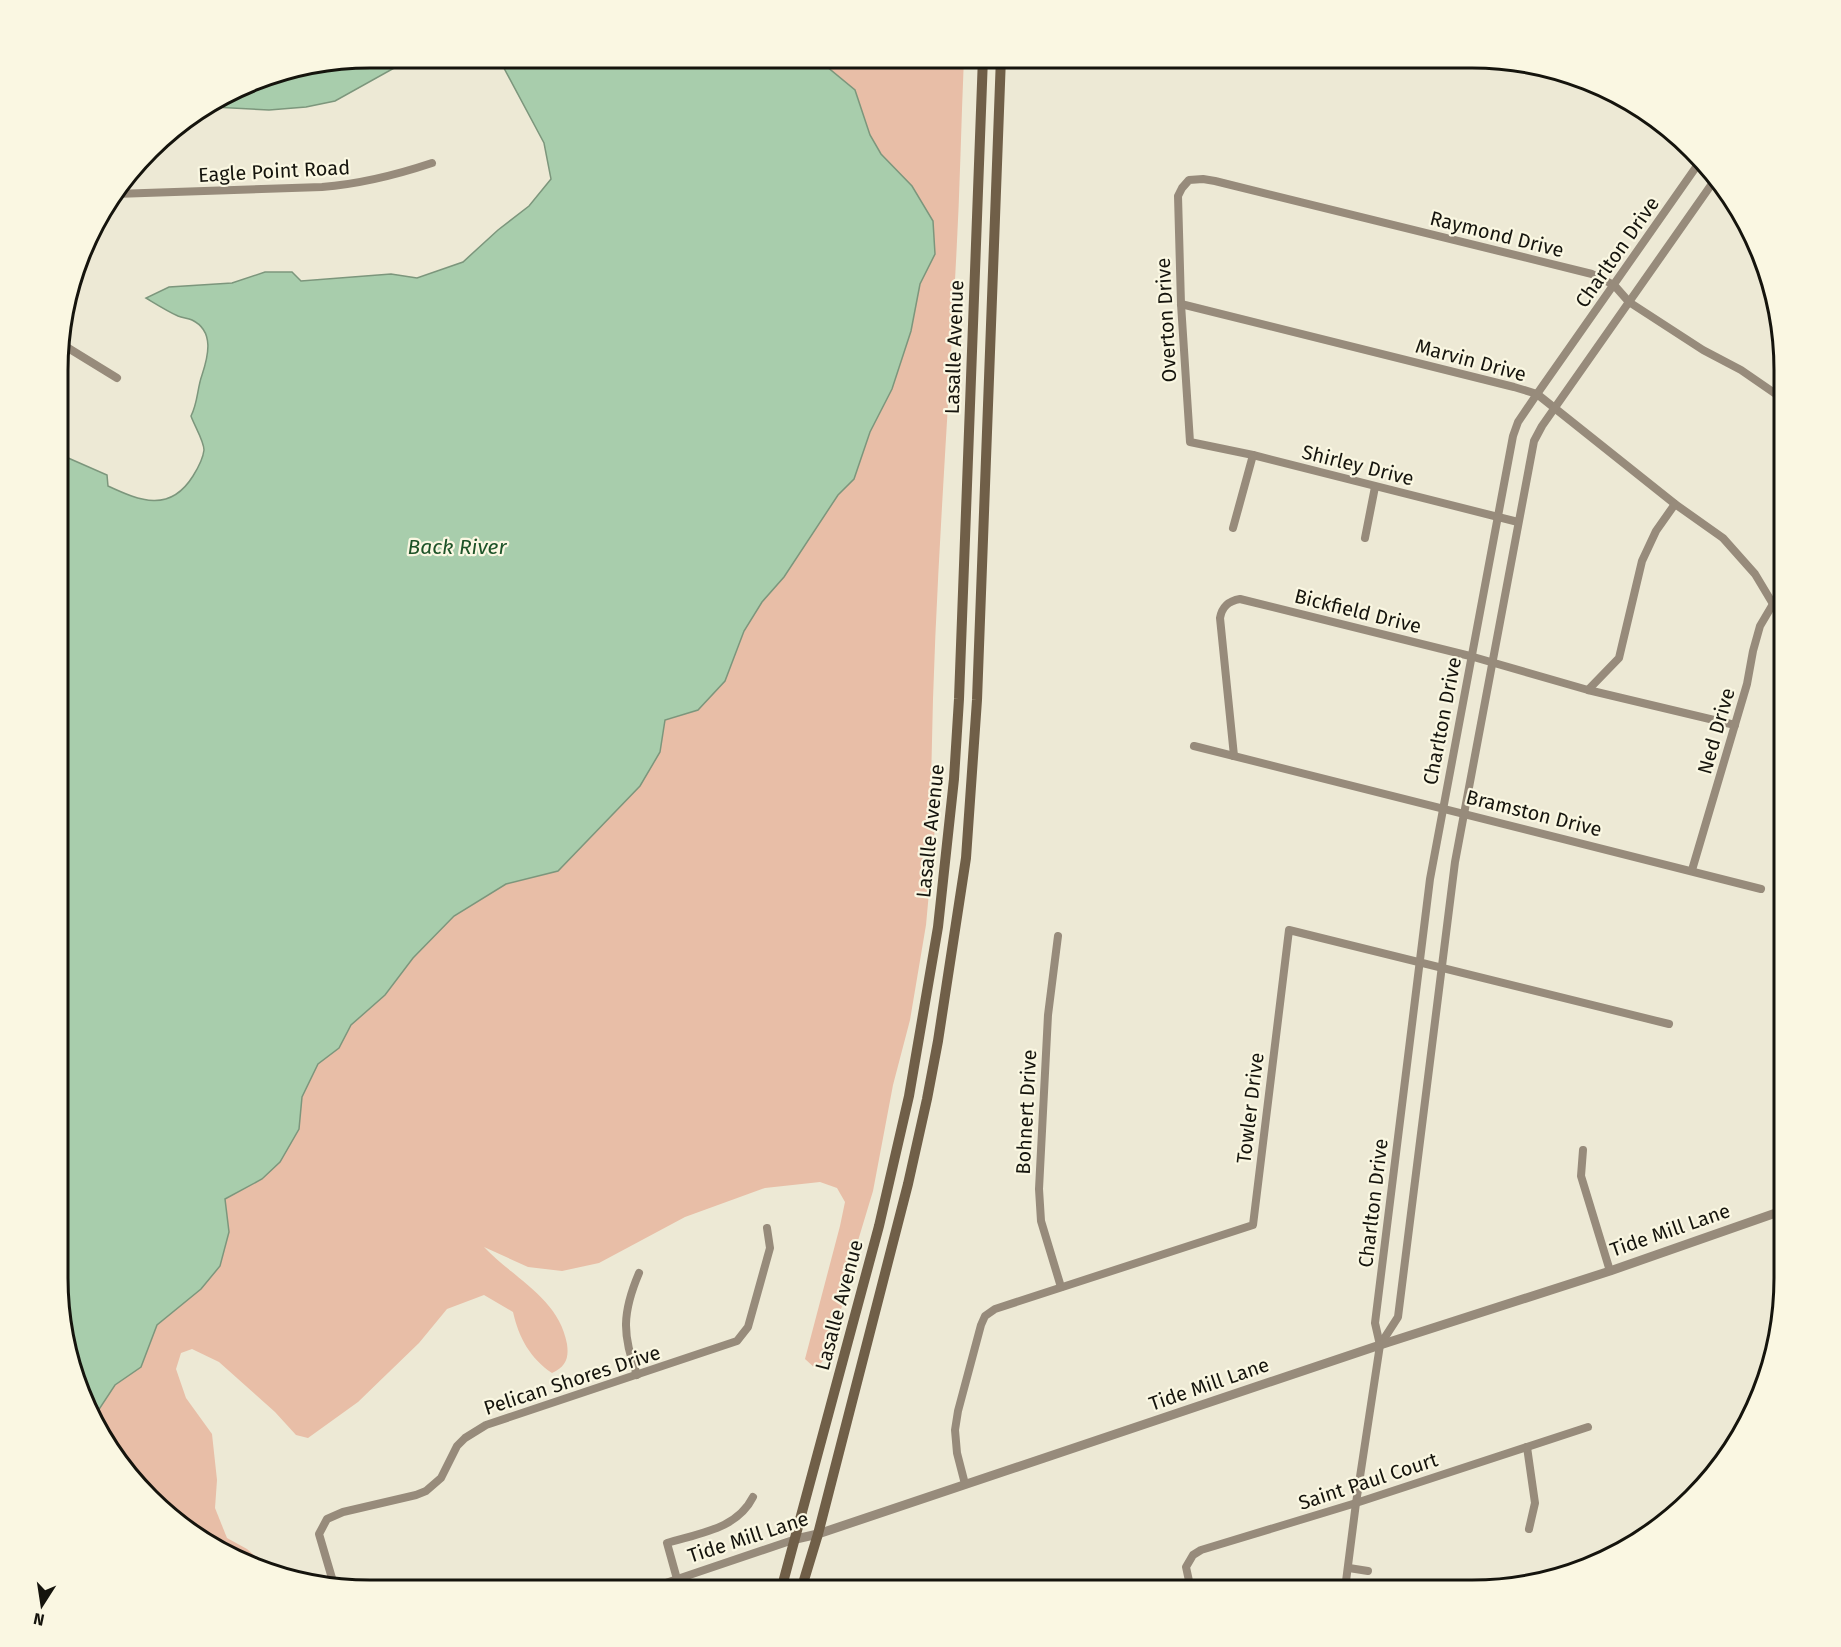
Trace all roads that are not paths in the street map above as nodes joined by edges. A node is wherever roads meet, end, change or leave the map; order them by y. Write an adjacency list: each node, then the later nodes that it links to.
1 (983, 68): 54 (main road, Lasalle Avenue)
2 (1002, 68): 53 (main road, Lasalle Avenue)
3 (432, 163): 6 (street, Eagle Point Road)
4 (1695, 168): 8 (street, Charlton Drive)
5 (1711, 186): 9 (street, Charlton Drive)
6 (124, 194)
7 (1178, 196): 8 (street, Raymond Drive); 10 (street, Overton Drive)
8 (1614, 285): 9 (street, Raymond Drive); 14 (street, Charlton Drive)
9 (1629, 302): 13 (street, Raymond Drive); 15 (street, Charlton Drive)
10 (1181, 304): 14 (street, Marvin Drive); 16 (street, Overton Drive)
11 (68, 348): 12 (street)
12 (117, 378)
13 (1774, 393)
14 (1537, 394): 15 (street, Marvin Drive); 20 (street, Charlton Drive)
15 (1556, 408): 19 (street, Marvin Drive); 21 (street, Charlton Drive)
16 (1190, 442): 17 (street, Shirley Drive)
17 (1253, 455): 18 (street, Shirley Drive); 22 (street)
18 (1376, 487): 20 (street, Shirley Drive); 23 (street)
19 (1675, 504): 24 (street, Marvin Drive); 27 (street)
20 (1496, 517): 21 (street, Shirley Drive); 25 (street, Charlton Drive)
21 (1518, 522): 26 (street, Charlton Drive)
22 (1233, 528)
23 (1365, 538)
24 (1773, 604): 28 (street, Ned Drive)
25 (1470, 656): 26 (street, Bickfield Drive); 30 (street, Bickfield Drive); 31 (street, Charlton Drive)
26 (1492, 662): 27 (street, Bickfield Drive); 32 (street, Charlton Drive)
27 (1588, 690): 28 (street, Bickfield Drive)
28 (1735, 725): 33 (street, Ned Drive)
29 (1194, 746): 30 (street, Bramston Drive)
30 (1234, 756): 31 (street, Bramston Drive)
31 (1442, 807): 32 (street, Bramston Drive); 36 (street, Charlton Drive)
32 (1464, 812): 33 (street, Bramston Drive); 37 (street, Charlton Drive)
33 (1692, 870): 34 (street, Bramston Drive)
34 (1761, 889)
35 (1058, 936): 44 (street, Bohnert Drive)
36 (1420, 962): 37 (street, Towler Drive); 44 (street, Towler Drive); 45 (street, Charlton Drive)
37 (1442, 967): 38 (street, Towler Drive); 45 (street, Charlton Drive)
38 (1669, 1024)
39 (1583, 1150): 42 (street)
40 (1774, 1214): 42 (street, Tide Mill Lane)
41 (767, 1228): 46 (street, Pelican Shores Drive)
42 (1610, 1271): 45 (street, Tide Mill Lane)
43 (639, 1274): 46 (street)
44 (1061, 1287): 49 (street, Towler Drive)
45 (1380, 1345): 49 (street, Tide Mill Lane); 51 (street, Charlton Drive)
46 (637, 1375): 57 (street, Pelican Shores Drive)
47 (1588, 1427): 48 (street, Saint Paul Court)
48 (1527, 1447): 51 (street, Saint Paul Court); 52 (street)
49 (964, 1484): 53 (street, Tide Mill Lane)
50 (753, 1497): 58 (street)
51 (1356, 1503): 55 (street, Charlton Drive); 62 (street, Saint Paul Court)
52 (1529, 1529)
53 (818, 1534): 54 (street, Tide Mill Lane); 61 (main road, Lasalle Avenue)
54 (796, 1539): 58 (street, Tide Mill Lane); 60 (main road, Lasalle Avenue)
55 (1349, 1568): 56 (street); 63 (street, Charlton Drive)
56 (1368, 1571)
57 (332, 1577)
58 (677, 1579): 59 (street, Tide Mill Lane)
59 (674, 1580)
60 (784, 1580)
61 (804, 1580)
62 (1189, 1580)
63 (1347, 1580)

